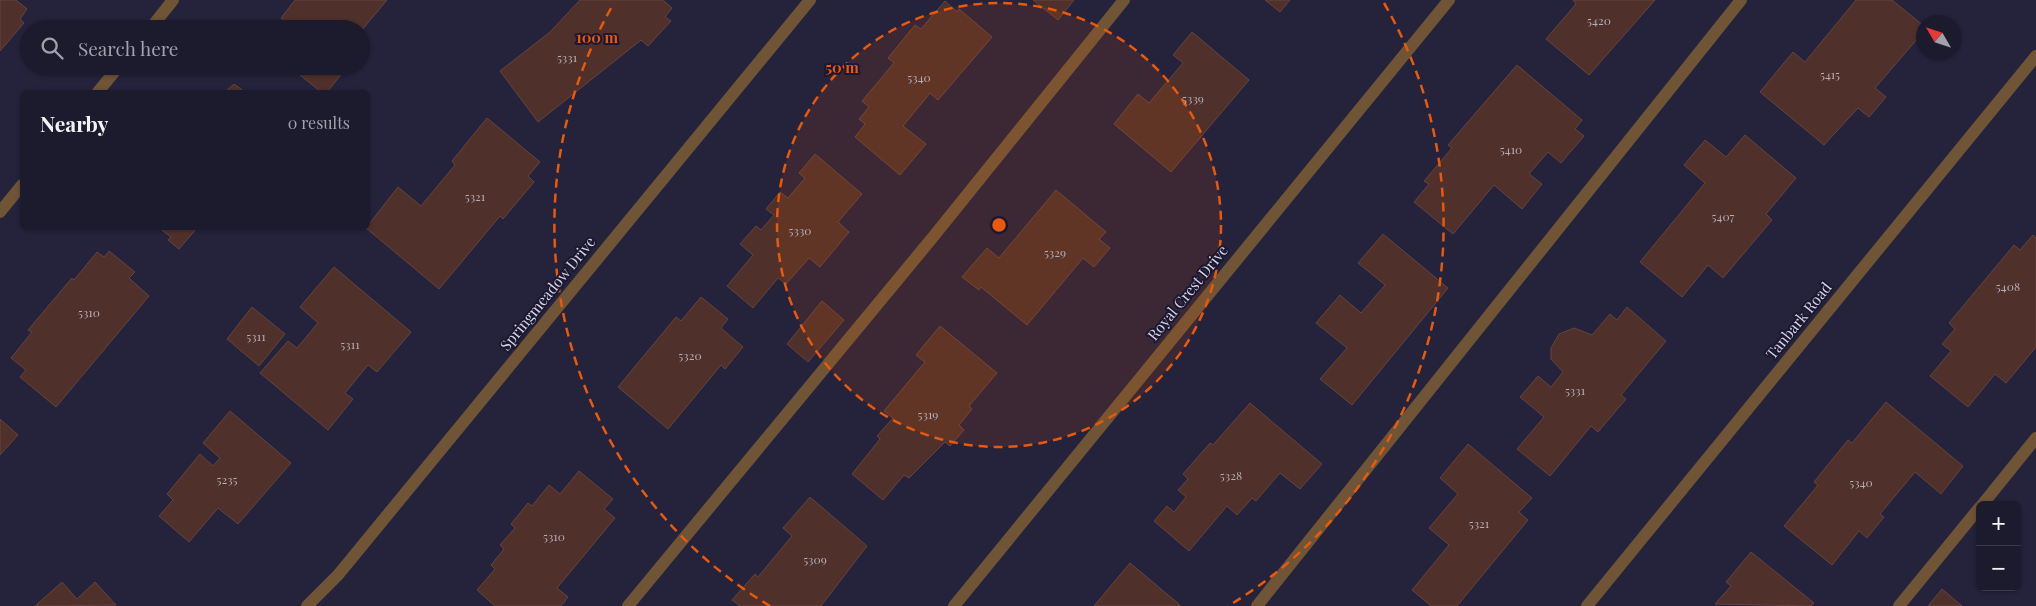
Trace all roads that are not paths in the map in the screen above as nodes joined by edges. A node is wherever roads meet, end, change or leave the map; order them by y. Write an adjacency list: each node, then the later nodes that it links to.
1 (173, 0): 6 (street)
2 (810, 0): 15 (street, Springmeadow Drive)
3 (1124, 0): 16 (street)
4 (1449, 0): 17 (street, Royal Crest Drive)
5 (1741, 0): 18 (street)
6 (157, 20)
7 (2036, 56): 19 (street, Tanbark Road)
8 (112, 75): 9 (street)
9 (100, 90)
10 (20, 187): 11 (street)
11 (0, 212)
12 (2036, 438): 13 (street)
13 (1985, 501)
14 (1976, 512): 20 (street)
15 (307, 606)
16 (628, 606)
17 (954, 606)
18 (1257, 606)
19 (1587, 606)
20 (1899, 606)

